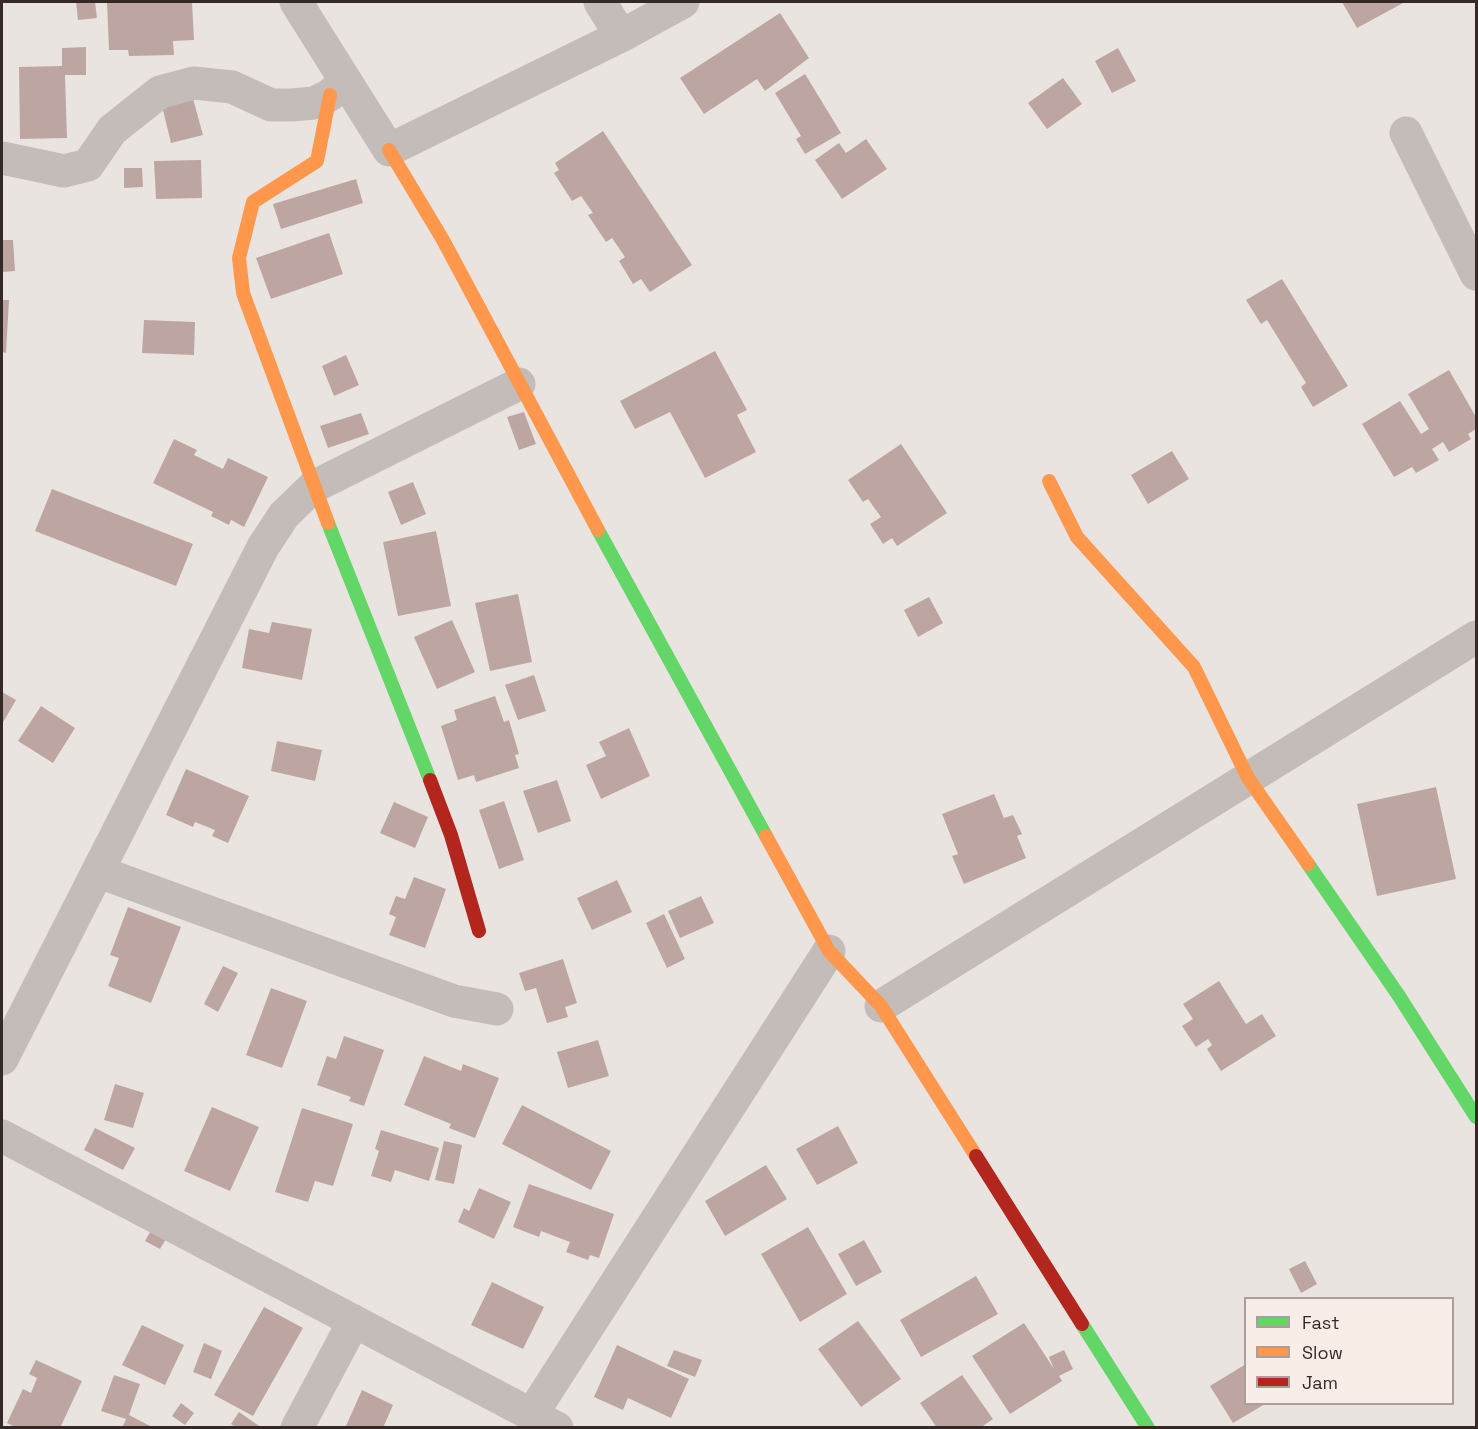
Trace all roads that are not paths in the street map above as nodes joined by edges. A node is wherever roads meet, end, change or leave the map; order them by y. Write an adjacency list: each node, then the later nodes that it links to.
1 (296, 2): 5 (street)
2 (600, 2): 4 (street)
3 (683, 2): 4 (street)
4 (621, 36): 7 (street)
5 (338, 88): 7 (street); 8 (street); 12 (street)
6 (1406, 133): 9 (street)
7 (388, 150): 10 (street)
8 (2, 158)
9 (1476, 274)
10 (519, 384): 12 (street); 17 (street)
11 (1048, 481): 14 (street)
12 (313, 487): 15 (street); 16 (street)
13 (1476, 637): 14 (street)
14 (1248, 778): 18 (street); 21 (street)
15 (99, 872): 19 (street); 20 (street)
16 (479, 931)
17 (829, 951): 18 (street); 24 (street)
18 (881, 1006): 26 (street)
19 (497, 1009)
20 (2, 1059)
21 (1476, 1117)
22 (2, 1137): 23 (street)
23 (354, 1321): 24 (street); 25 (street)
24 (545, 1421)
25 (297, 1428)
26 (1148, 1428)

